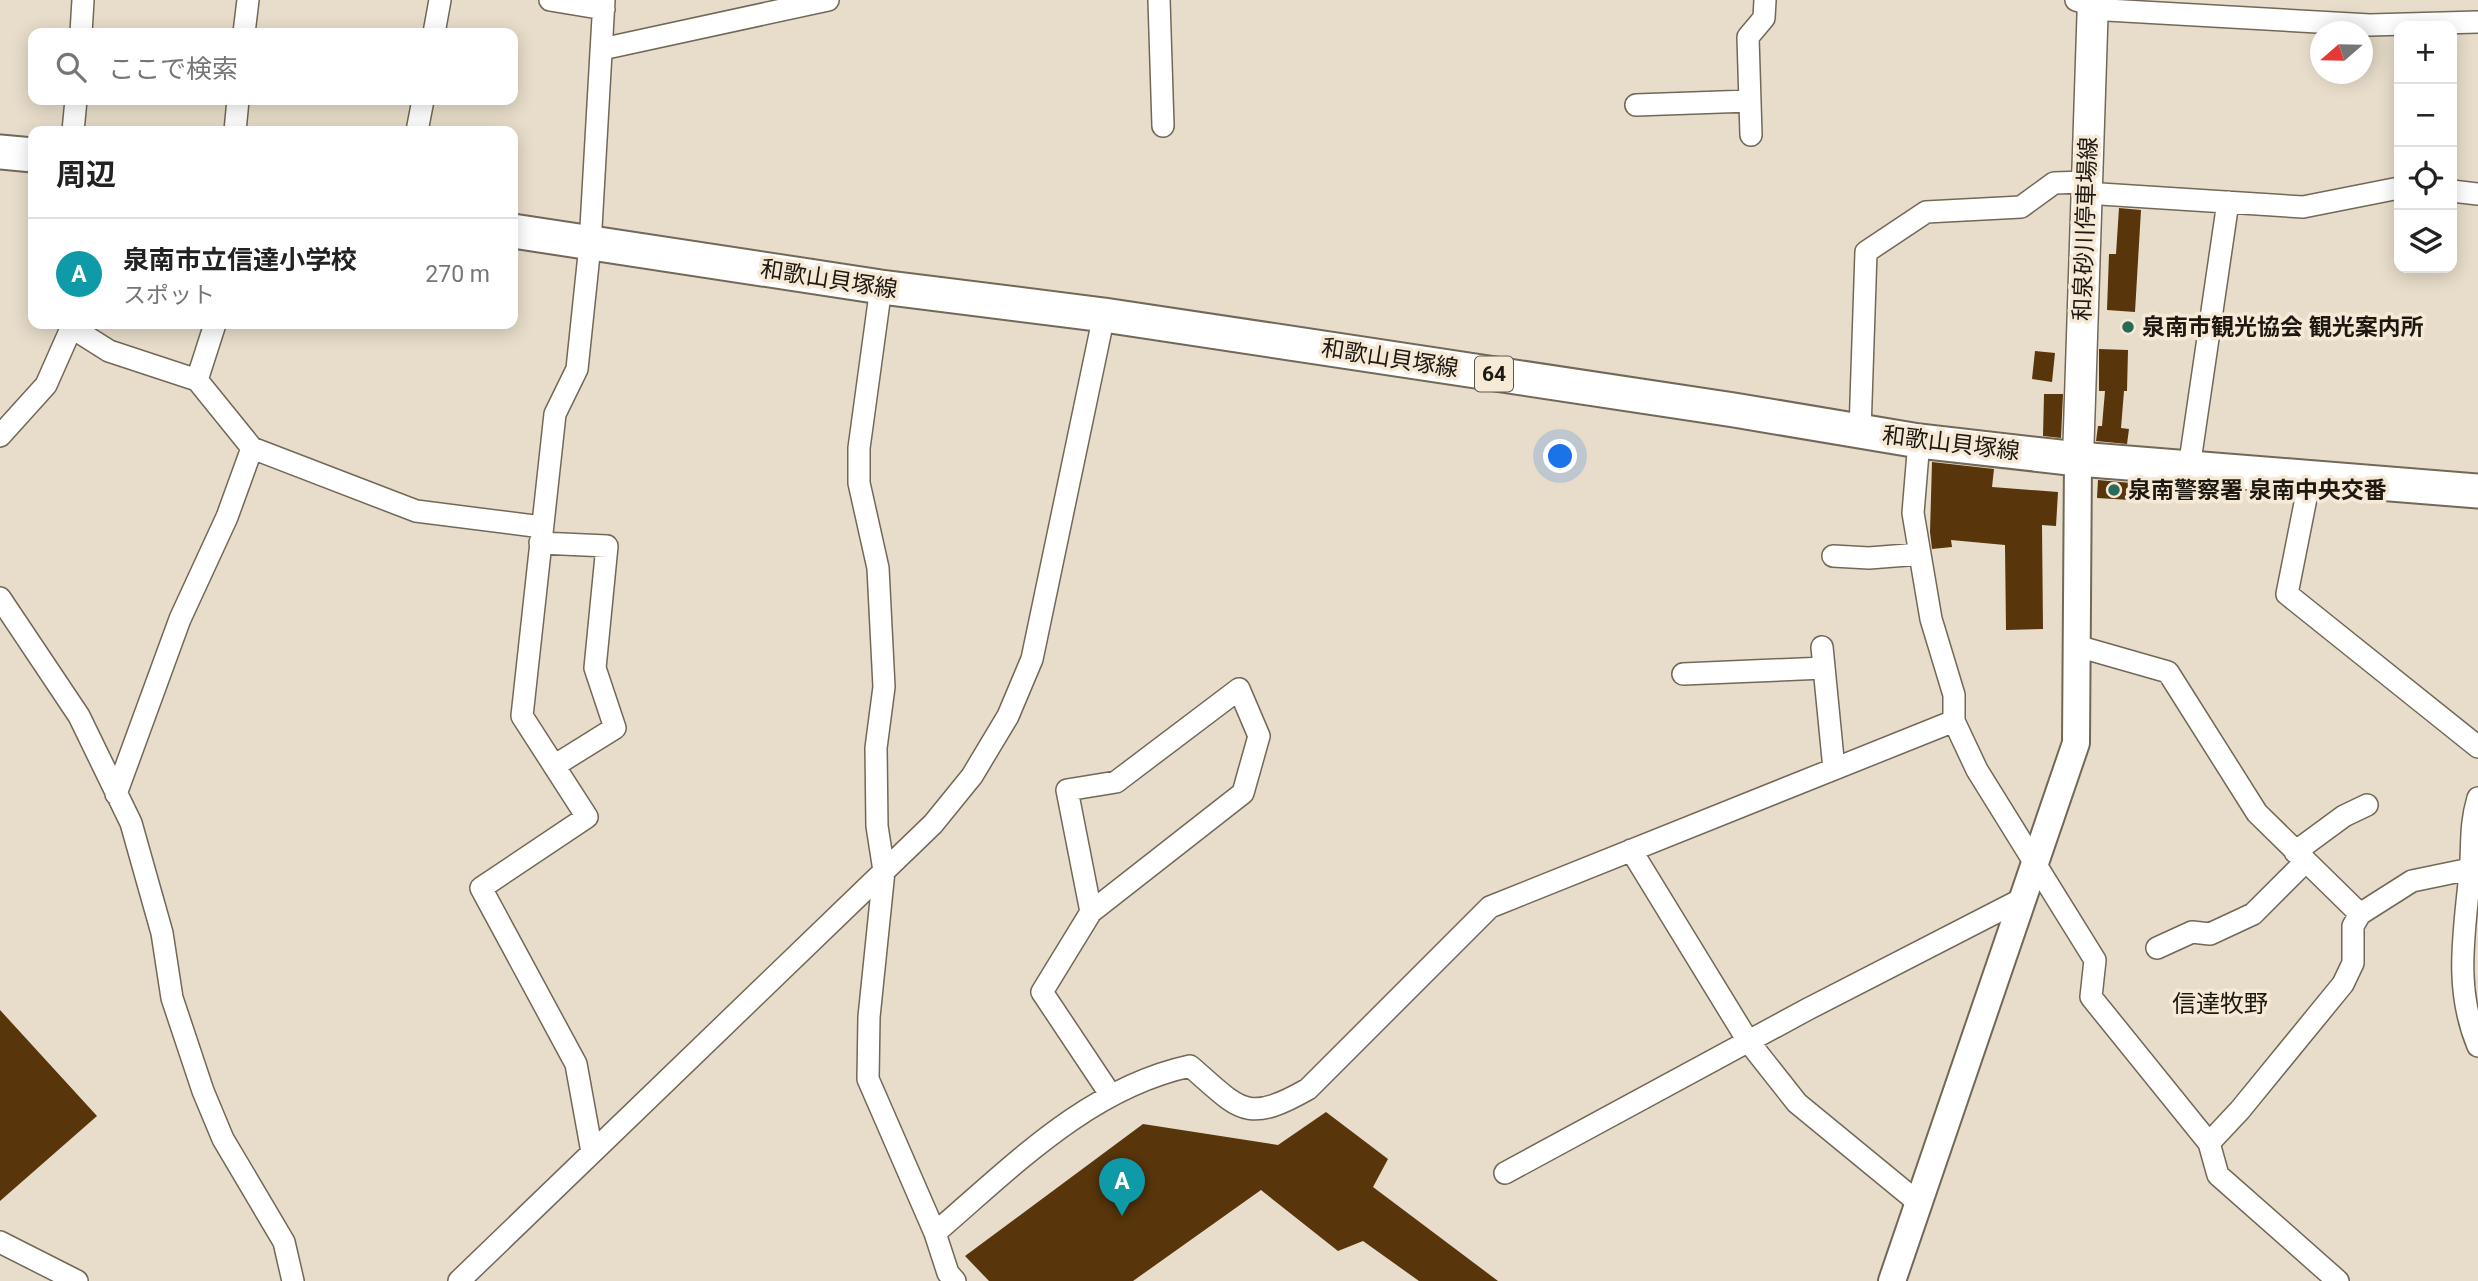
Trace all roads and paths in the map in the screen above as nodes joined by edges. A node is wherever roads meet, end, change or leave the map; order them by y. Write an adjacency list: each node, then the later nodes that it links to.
1 (83, 0): 11 (street)
2 (248, 0): 12 (street)
3 (440, 0): 13 (street)
4 (550, 0): 9 (street)
5 (1159, 0): 23 (street)
6 (1765, 0): 15 (street)
7 (818, 1): 14 (street)
8 (2087, 2): 10 (street); 27 (main road, 和泉砂川停車場線)
9 (604, 4): 14 (street)
10 (2478, 22)
11 (81, 28)
12 (245, 28)
13 (435, 28)
14 (603, 49): 33 (street)
15 (1749, 101): 19 (street); 24 (street)
16 (76, 105): 20 (street)
17 (238, 105): 21 (street)
18 (422, 105): 22 (street)
19 (1636, 105)
20 (73, 126)
21 (235, 126)
22 (418, 126)
23 (1163, 126)
24 (1751, 135)
25 (0, 152): 26 (main road)
26 (28, 155)
27 (2085, 188): 31 (street); 40 (street); 44 (main road, 和泉砂川停車場線)
28 (2394, 189): 31 (street)
29 (2457, 192): 30 (street)
30 (2478, 194)
31 (2228, 202): 45 (street)
32 (518, 232): 33 (main road, 和歌山貝塚線 / 64)
33 (590, 245): 34 (main road, 和歌山貝塚線 / 64); 48 (street)
34 (881, 287): 35 (main road, 和歌山貝塚線 / 64); 65 (street)
35 (1104, 316): 40 (main road, 和歌山貝塚線 / 64); 65 (street)
36 (70, 329): 41 (street)
37 (78, 329): 39 (street)
38 (213, 329): 39 (street)
39 (197, 380): 43 (street)
40 (1860, 431): 42 (main road, 和歌山貝塚線 / 64)
41 (0, 436)
42 (1919, 441): 44 (main road, 和歌山貝塚線 / 64); 49 (street)
43 (252, 448): 48 (street); 58 (street)
44 (2078, 459): 45 (main road, 和歌山貝塚線 / 64); 52 (street)
45 (2189, 468): 46 (main road, 和歌山貝塚線 / 64)
46 (2310, 478): 47 (main road, 和歌山貝塚線 / 64); 55 (street)
47 (2478, 491)
48 (541, 535): 56 (street); 56 (street)
49 (1920, 554): 50 (street); 54 (street)
50 (1833, 556)
51 (0, 598): 58 (street)
52 (2077, 646): 62 (street); 63 (street)
53 (1683, 674): 57 (street)
54 (1954, 721): 57 (street); 63 (street)
55 (2478, 747)
56 (554, 766): 74 (street)
57 (1834, 769): 61 (street)
58 (116, 794): 81 (street)
59 (2478, 798): 64 (street)
60 (2367, 805): 62 (street)
61 (1631, 850): 70 (street); 72 (street)
62 (2300, 857): 68 (street); 69 (street)
63 (2035, 863): 66 (street); 73 (street)
64 (2470, 869): 68 (street); 71 (street)
65 (884, 871): 74 (street); 77 (street)
66 (2024, 898): 70 (street); 76 (street)
67 (1091, 912): 67 (street); 72 (street)
68 (2360, 914): 73 (street)
69 (2157, 948)
70 (1748, 1041): 75 (street); 76 (street)
71 (2478, 1046)
72 (1110, 1094): 77 (street)
73 (2209, 1143): 84 (street)
74 (592, 1152): 82 (street)
75 (1506, 1173)
76 (1920, 1203): 83 (street)
77 (935, 1233): 79 (street)
78 (0, 1242): 80 (street)
79 (948, 1278)
80 (77, 1281)
81 (293, 1281)
82 (459, 1281)
83 (1892, 1281)
84 (2338, 1281)

